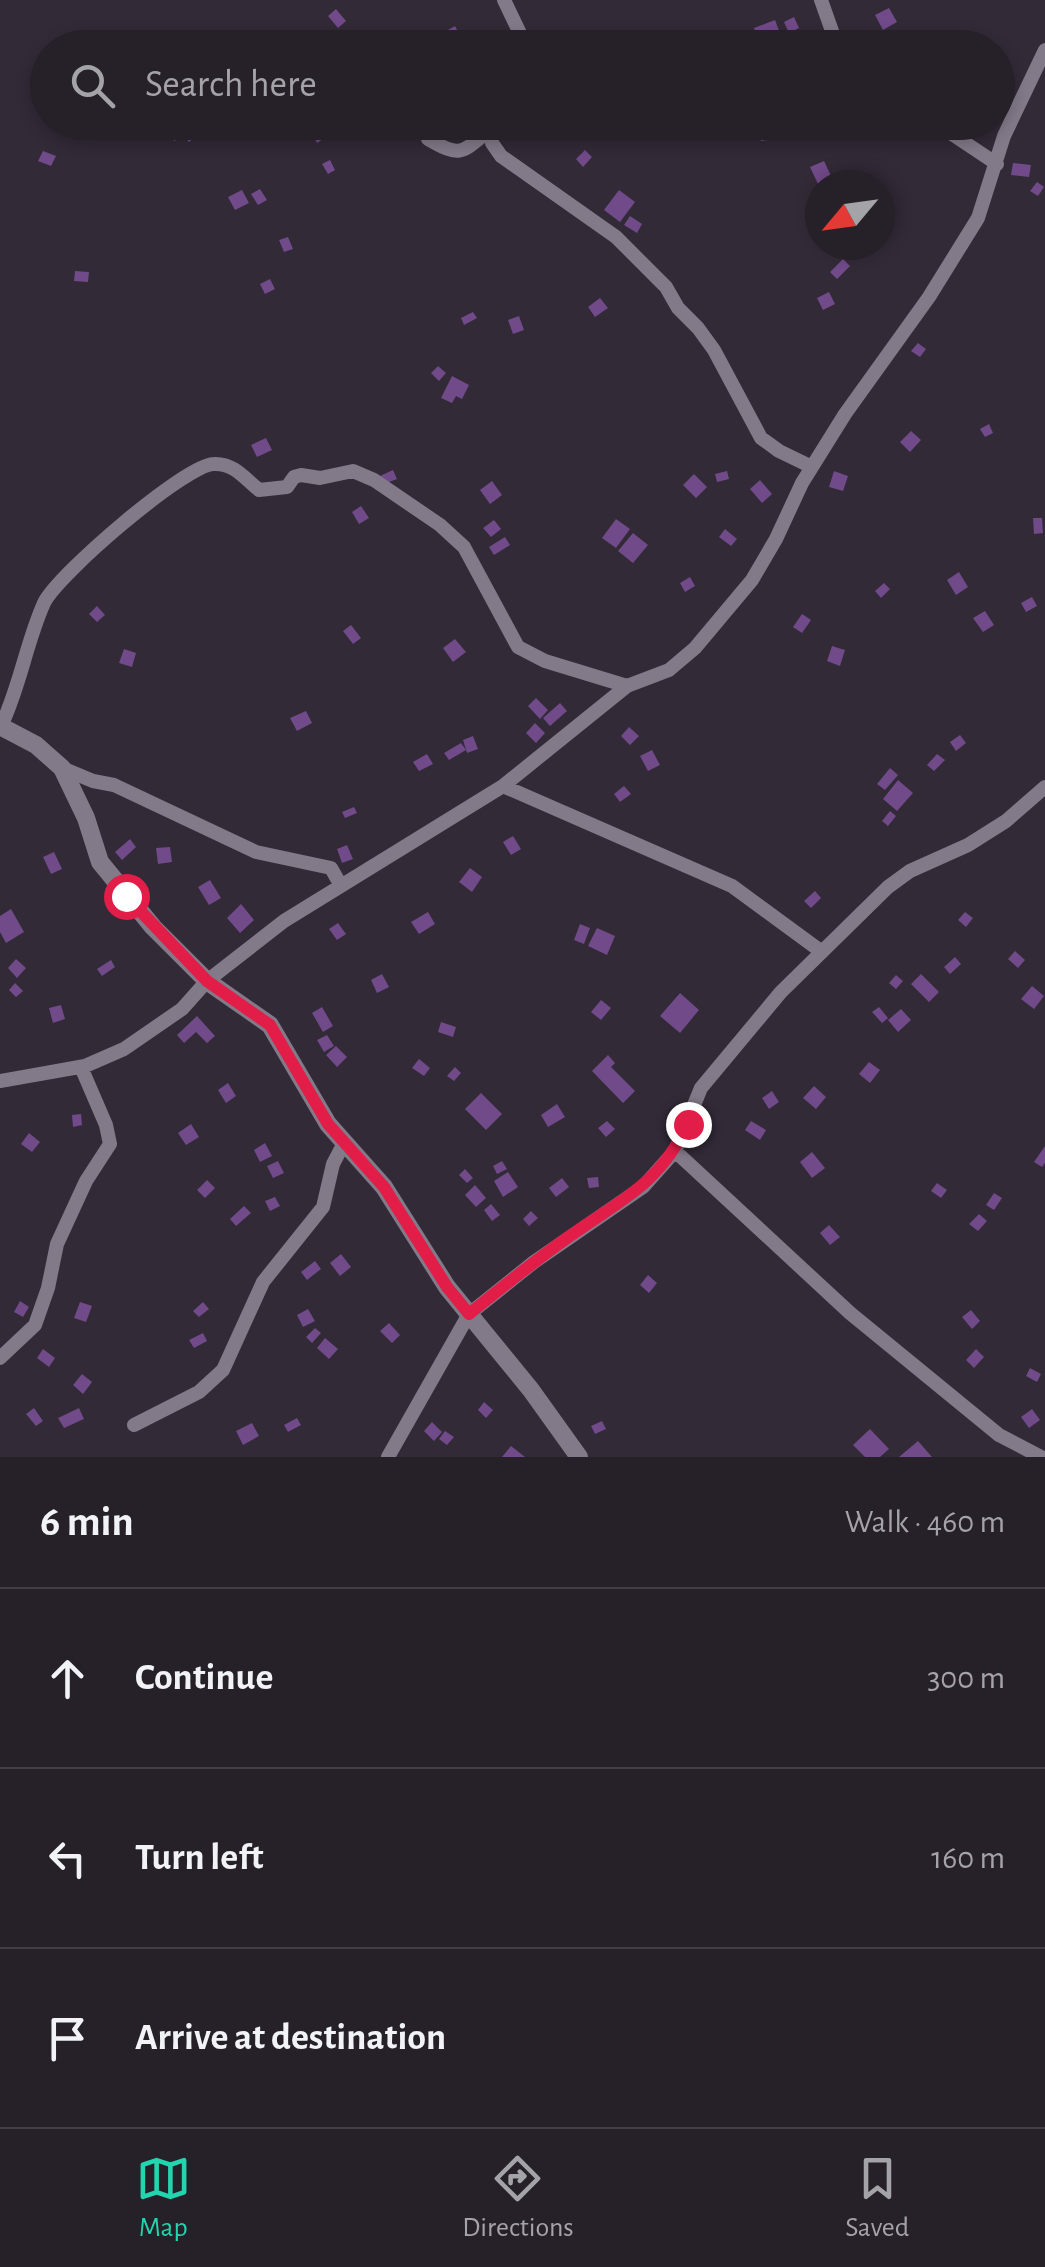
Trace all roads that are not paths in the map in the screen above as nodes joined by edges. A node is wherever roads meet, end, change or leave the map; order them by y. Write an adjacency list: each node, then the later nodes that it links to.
1 (504, 0): 3 (street)
2 (822, 0): 4 (street)
3 (518, 30)
4 (832, 30)
5 (1045, 50): 6 (street)
6 (1015, 113)
7 (430, 140): 8 (street)
8 (477, 140)
9 (492, 140): 13 (street)
10 (961, 140): 12 (street)
11 (1003, 140): 12 (street)
12 (997, 164): 13 (street)
13 (812, 467): 14 (street)
14 (627, 686): 15 (street); 17 (street)
15 (1, 726): 16 (street)
16 (62, 768): 19 (street); 21 (street)
17 (503, 786): 19 (street); 20 (street)
18 (1045, 786): 20 (street)
19 (340, 884): 21 (street)
20 (822, 952): 25 (street)
21 (207, 981): 22 (street); 24 (street)
22 (80, 1066): 23 (street); 27 (street)
23 (0, 1081)
24 (344, 1143): 26 (street); 28 (street)
25 (675, 1151): 26 (street); 31 (street)
26 (469, 1314): 29 (street); 30 (street)
27 (0, 1358)
28 (134, 1425)
29 (388, 1457)
30 (579, 1457)
31 (1041, 1457)

